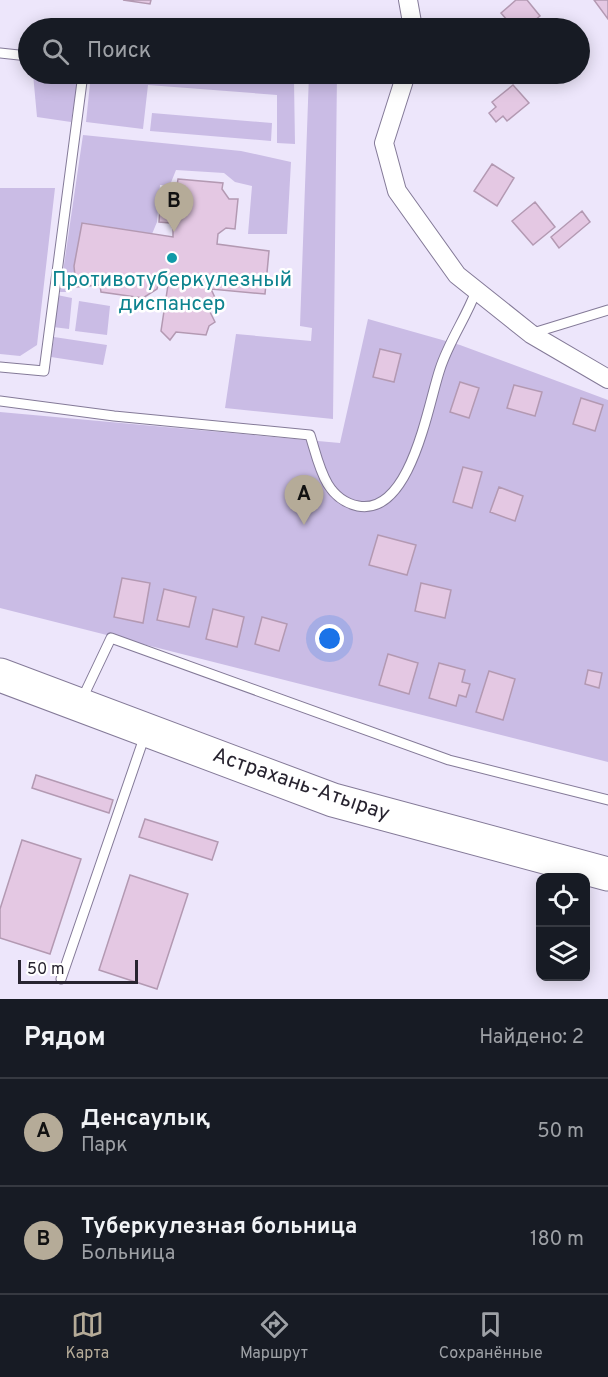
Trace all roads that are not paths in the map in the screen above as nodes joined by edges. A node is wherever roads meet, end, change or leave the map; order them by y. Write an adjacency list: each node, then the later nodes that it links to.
1 (408, 0): 2 (street)
2 (411, 18)
3 (0, 53): 4 (lane)
4 (18, 55)
5 (82, 84): 10 (lane)
6 (403, 84): 7 (street)
7 (476, 291): 9 (street); 12 (lane)
8 (608, 310): 9 (lane)
9 (531, 334): 11 (street)
10 (0, 367)
11 (608, 379)
12 (0, 401)
13 (0, 675): 14 (highway, Астрахань-Атырау)
14 (80, 706): 15 (highway, Астрахань-Атырау); 16 (lane)
15 (147, 730): 17 (highway, Астрахань-Атырау); 18 (lane)
16 (608, 800)
17 (605, 876)
18 (61, 979)

